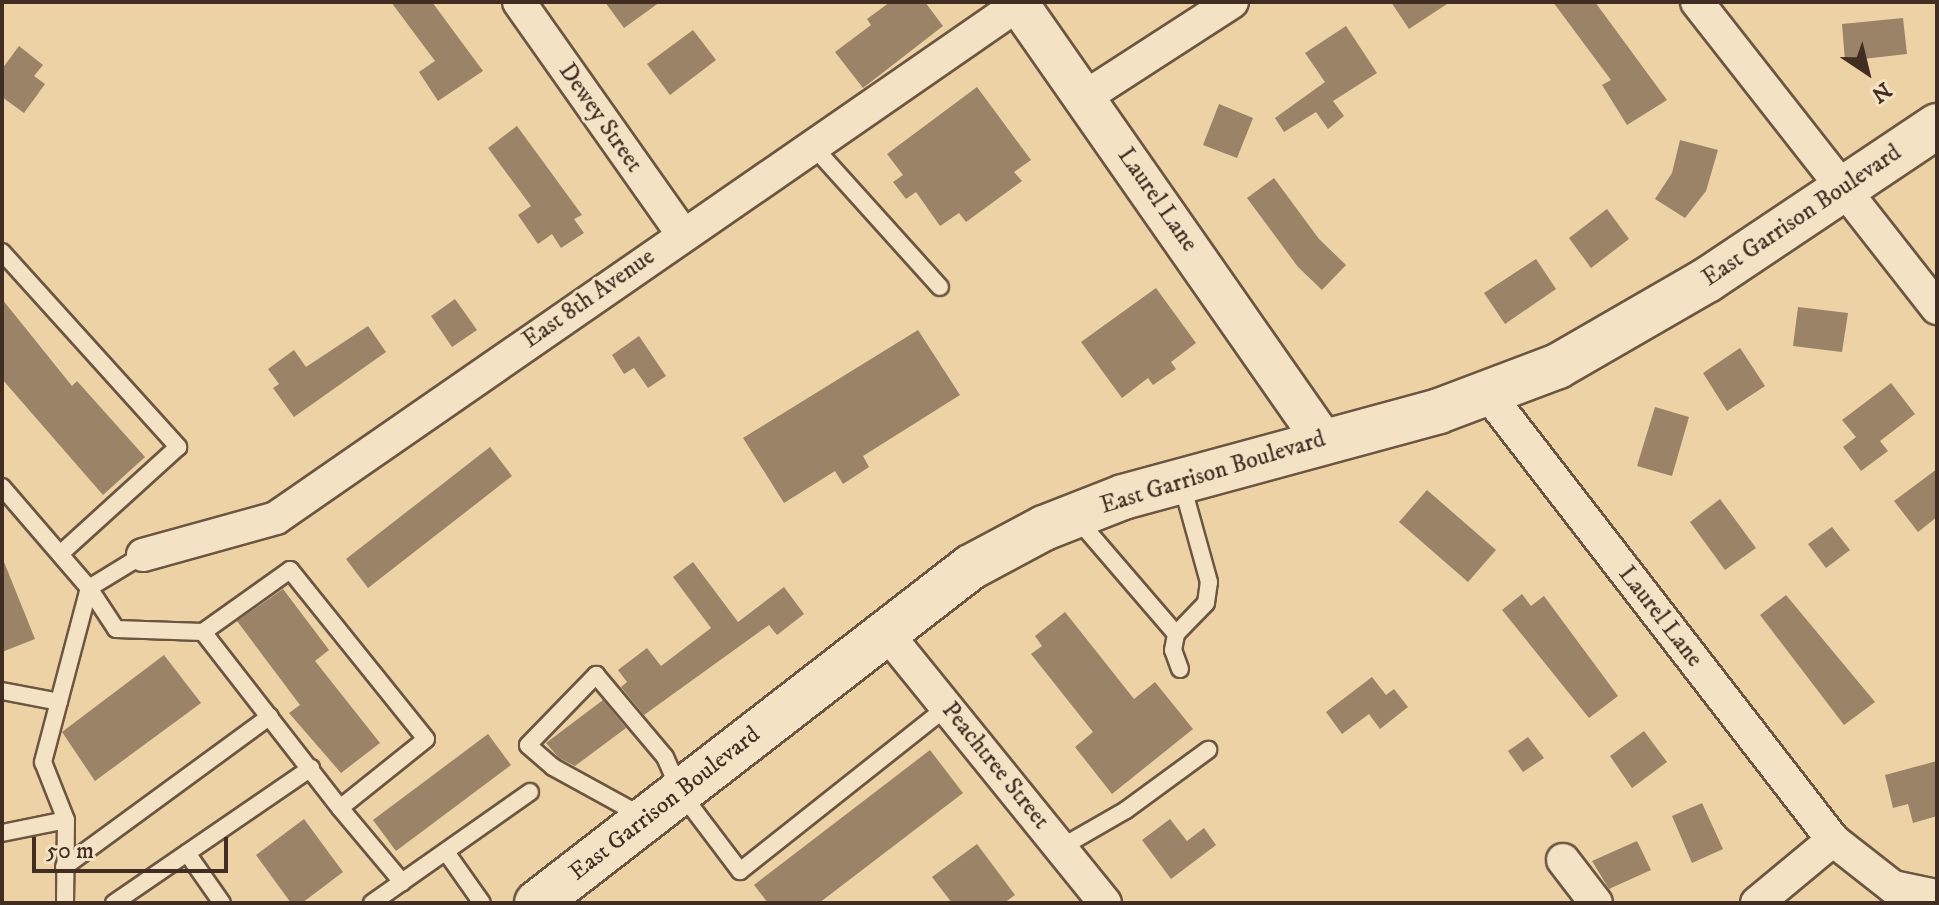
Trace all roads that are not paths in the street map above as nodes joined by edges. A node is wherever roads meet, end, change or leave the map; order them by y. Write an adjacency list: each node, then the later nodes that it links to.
1 (519, 2): 9 (street, Dewey Street)
2 (1232, 2): 5 (street)
3 (1697, 2): 8 (street)
4 (1018, 3): 5 (street, Laurel Lane); 7 (street, East 8th Avenue)
5 (1085, 97): 14 (street, Laurel Lane)
6 (1937, 126): 8 (main road, East Garrison Boulevard)
7 (812, 145): 9 (street, East 8th Avenue); 11 (lane)
8 (1844, 188): 12 (street); 13 (main road, East Garrison Boulevard)
9 (682, 233): 19 (street, East 8th Avenue)
10 (2, 252): 18 (lane)
11 (940, 287)
12 (1937, 308)
13 (1488, 394): 14 (main road, East Garrison Boulevard); 37 (street, Laurel Lane)
14 (1322, 439): 15 (main road, East Garrison Boulevard)
15 (1181, 479): 17 (main road, East Garrison Boulevard); 23 (lane)
16 (2, 487): 18 (lane)
17 (1075, 516): 21 (main road, East Garrison Boulevard); 23 (lane)
18 (60, 554): 20 (lane)
19 (143, 555): 20 (lane)
20 (89, 588): 22 (lane); 26 (lane)
21 (884, 630): 27 (street, Peachtree Street); 32 (main road, East Garrison Boulevard)
22 (203, 632): 28 (lane); 33 (lane)
23 (1176, 634): 24 (lane)
24 (1180, 669)
25 (2, 691): 26 (lane)
26 (59, 702): 35 (lane)
27 (947, 707): 32 (lane); 38 (street, Peachtree Street)
28 (270, 716): 30 (lane); 42 (lane)
29 (1208, 750): 38 (lane)
30 (311, 768): 33 (lane); 40 (lane)
31 (530, 792): 39 (lane)
32 (681, 793): 34 (main road, East Garrison Boulevard); 34 (lane)
33 (340, 808): 43 (lane)
34 (647, 819): 50 (main road, East Garrison Boulevard)
35 (66, 820): 36 (lane); 42 (lane)
36 (2, 833)
37 (1833, 840): 44 (street, Laurel Lane); 53 (street)
38 (1060, 848): 51 (street, Peachtree Street)
39 (446, 852): 43 (lane); 49 (lane)
40 (187, 853): 46 (lane); 47 (lane)
41 (1563, 860): 52 (street)
42 (64, 867): 45 (lane)
43 (402, 882): 48 (lane)
44 (1937, 896)
45 (65, 903)
46 (114, 903)
47 (222, 903)
48 (372, 903)
49 (482, 903)
50 (537, 903)
51 (1105, 903)
52 (1596, 903)
53 (1757, 903)

